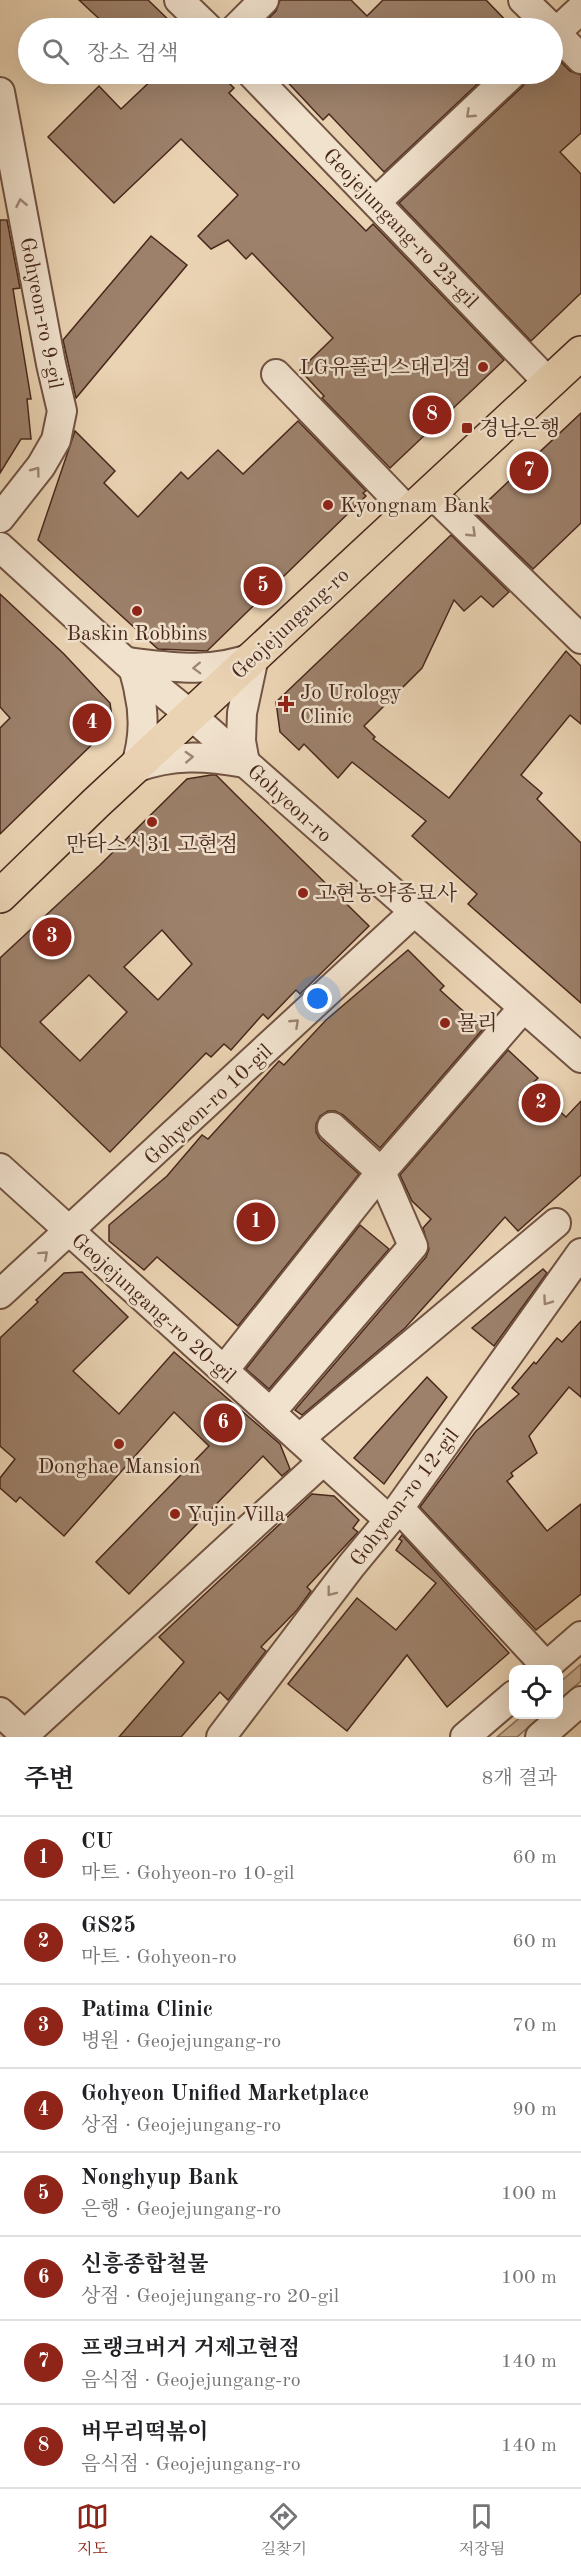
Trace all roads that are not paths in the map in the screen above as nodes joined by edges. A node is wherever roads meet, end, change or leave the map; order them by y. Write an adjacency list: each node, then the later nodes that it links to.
1 (179, 0): 5 (street)
2 (264, 0): 6 (street)
3 (523, 0): 7 (street)
4 (581, 9): 8 (street)
5 (198, 18)
6 (246, 18)
7 (540, 18)
8 (563, 24)
9 (563, 42): 10 (street)
10 (581, 59)
11 (262, 84): 14 (street, Geojejungang-ro 23-gil)
12 (501, 84): 14 (street, one-way to 14)
13 (0, 92): 19 (street, Gohyeon-ro 9-gil, one-way to 13)
14 (376, 202): 17 (street, Geojejungang-ro 23-gil)
15 (581, 353): 17 (main road, Geojejungang-ro)
16 (276, 374): 18 (street)
17 (549, 383): 18 (main road, Geojejungang-ro)
18 (419, 502): 21 (street, one-way to 21); 22 (main road, Geojejungang-ro)
19 (0, 518)
20 (0, 547): 23 (street, Gohyeon-ro)
21 (581, 639)
22 (254, 657): 23 (street, one-way to 23); 24 (main road, Geojejungang-ro); 25 (street)
23 (130, 665): 24 (street, Gohyeon-ro); 26 (street)
24 (192, 716): 25 (street, Gohyeon-ro); 26 (main road, Geojejungang-ro)
25 (244, 763): 26 (street, one-way to 25); 28 (street, Gohyeon-ro)
26 (135, 768): 27 (main road, Geojejungang-ro)
27 (0, 896)
28 (414, 912): 29 (street, Gohyeon-ro); 35 (street, Gohyeon-ro 10-gil, one-way to 28)
29 (523, 1008): 30 (street, Gohyeon-ro); 33 (street)
30 (581, 1058)
31 (332, 1128): 33 (street)
32 (0, 1168): 35 (street, Geojejungang-ro 20-gil)
33 (381, 1172): 38 (street); 39 (street)
34 (556, 1223): 40 (street)
35 (70, 1232): 37 (street, Gohyeon-ro 10-gil, one-way to 35); 38 (street, Geojejungang-ro 20-gil)
36 (581, 1253): 42 (street, Gohyeon-ro 12-gil, one-way to 42)
37 (0, 1294)
38 (224, 1370): 39 (street, Geojejungang-ro 20-gil)
39 (271, 1412): 40 (street, Geojejungang-ro 20-gil)
40 (300, 1438): 41 (street, Geojejungang-ro 20-gil)
41 (323, 1461): 42 (street, Geojejungang-ro 20-gil); 49 (street)
42 (394, 1514): 44 (street, Geojejungang-ro 20-gil); 50 (street, Gohyeon-ro 12-gil, one-way to 50)
43 (581, 1636): 45 (street)
44 (541, 1665)
45 (547, 1665)
46 (509, 1698): 51 (street)
47 (581, 1701): 52 (street)
48 (0, 1712): 49 (street)
49 (24, 1736)
50 (221, 1737)
51 (465, 1737)
52 (540, 1737)

